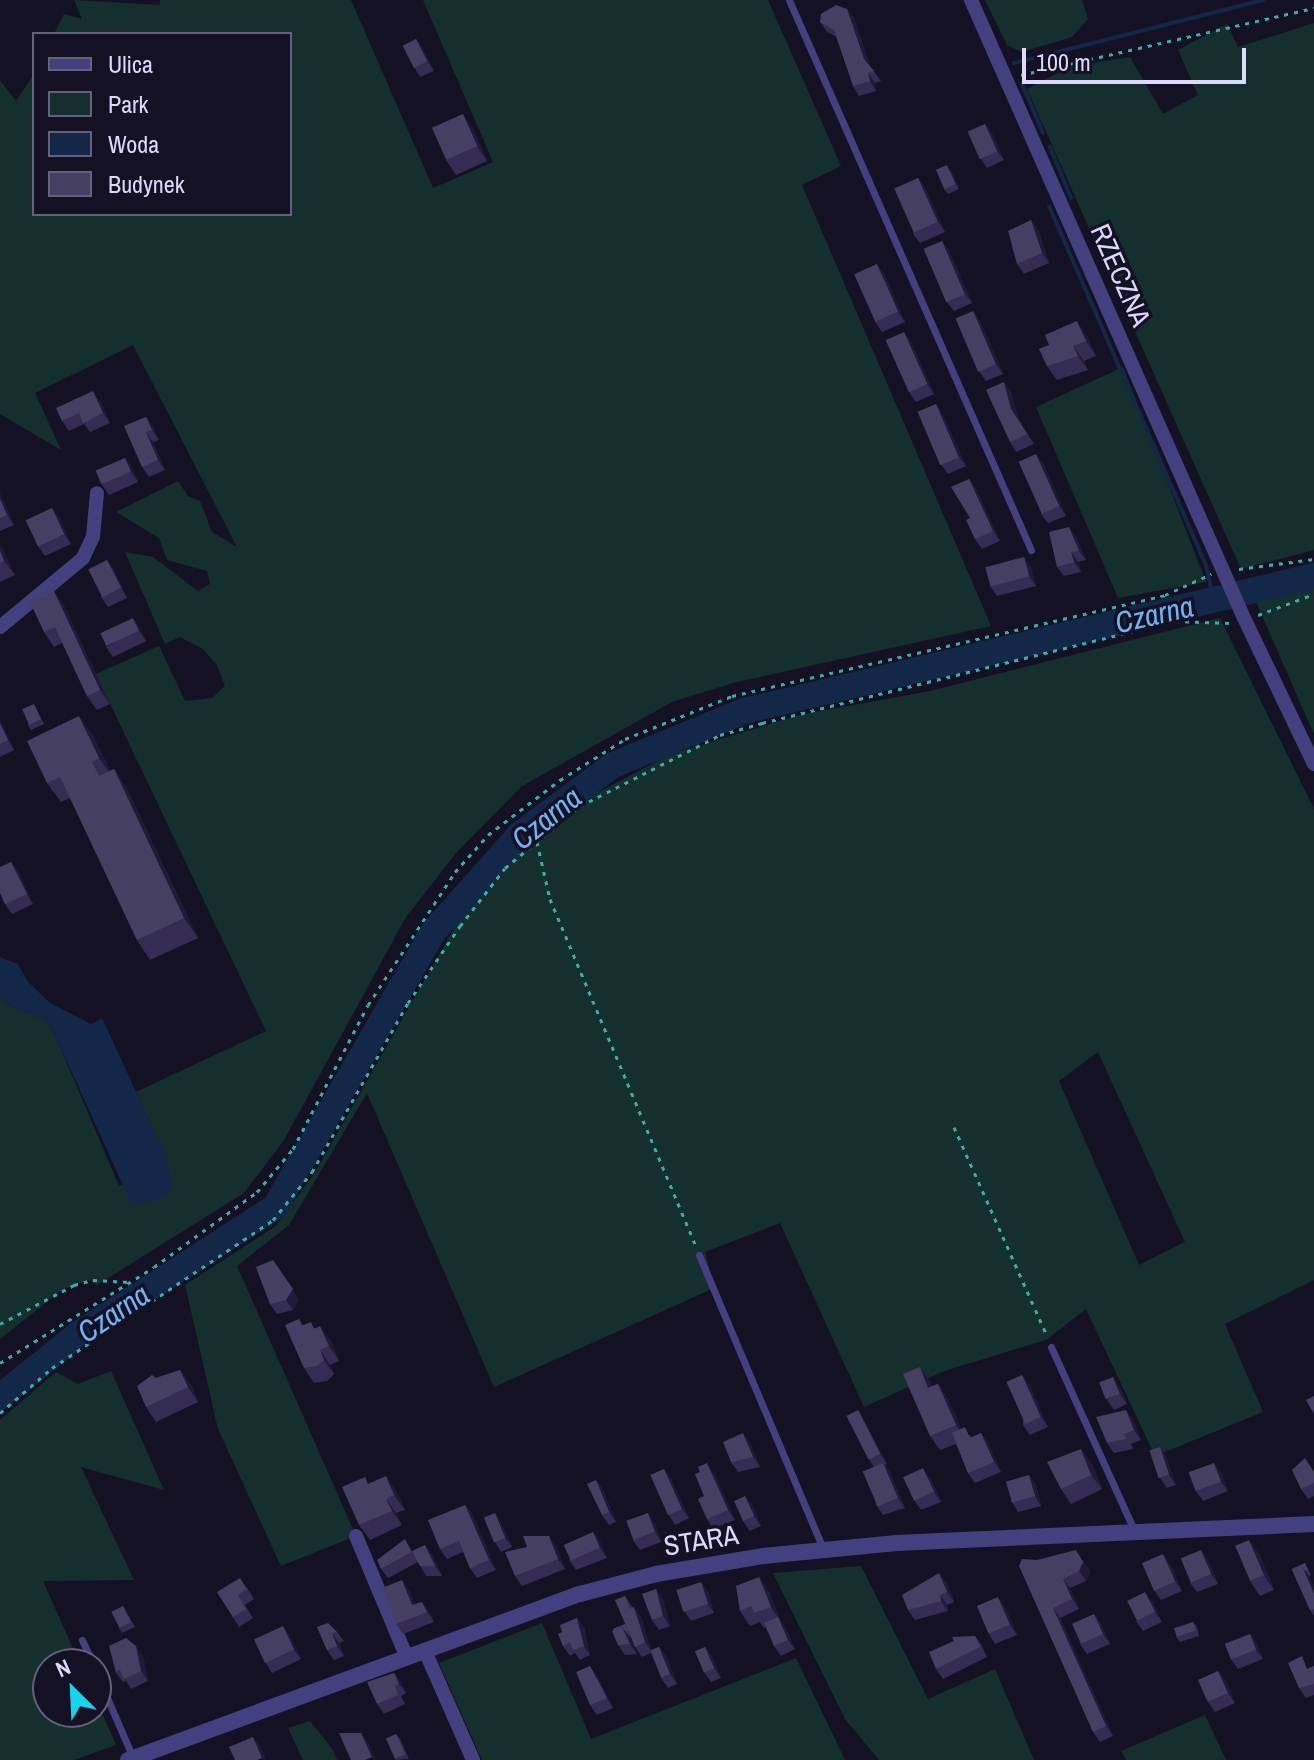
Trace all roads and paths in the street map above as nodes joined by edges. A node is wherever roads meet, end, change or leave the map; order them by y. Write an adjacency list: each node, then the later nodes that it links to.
1 (789, 0): 6 (lane)
2 (971, 0): 4 (street, RZECZNA)
3 (1314, 8): 4 (path)
4 (1006, 78): 8 (street, RZECZNA)
5 (97, 493): 11 (street)
6 (1031, 550)
7 (1314, 559): 8 (path)
8 (1224, 572): 10 (street, RZECZNA); 16 (path)
9 (1314, 594): 10 (path)
10 (1245, 621): 12 (street); 13 (path)
11 (0, 627)
12 (1314, 764)
13 (537, 842): 15 (path); 20 (path)
14 (954, 1127): 18 (path)
15 (699, 1255): 24 (lane)
16 (130, 1282): 17 (path); 19 (path)
17 (0, 1324)
18 (1051, 1347): 22 (lane)
19 (0, 1363)
20 (0, 1413)
21 (1314, 1524): 22 (street, STARA)
22 (1136, 1534): 24 (street, STARA)
23 (356, 1536): 28 (street)
24 (824, 1550): 27 (street, STARA)
25 (82, 1640): 26 (lane)
26 (86, 1648)
27 (425, 1651): 28 (street, STARA); 31 (street)
28 (407, 1658): 30 (street, STARA)
29 (112, 1713): 30 (lane)
30 (130, 1759)
31 (473, 1760)

